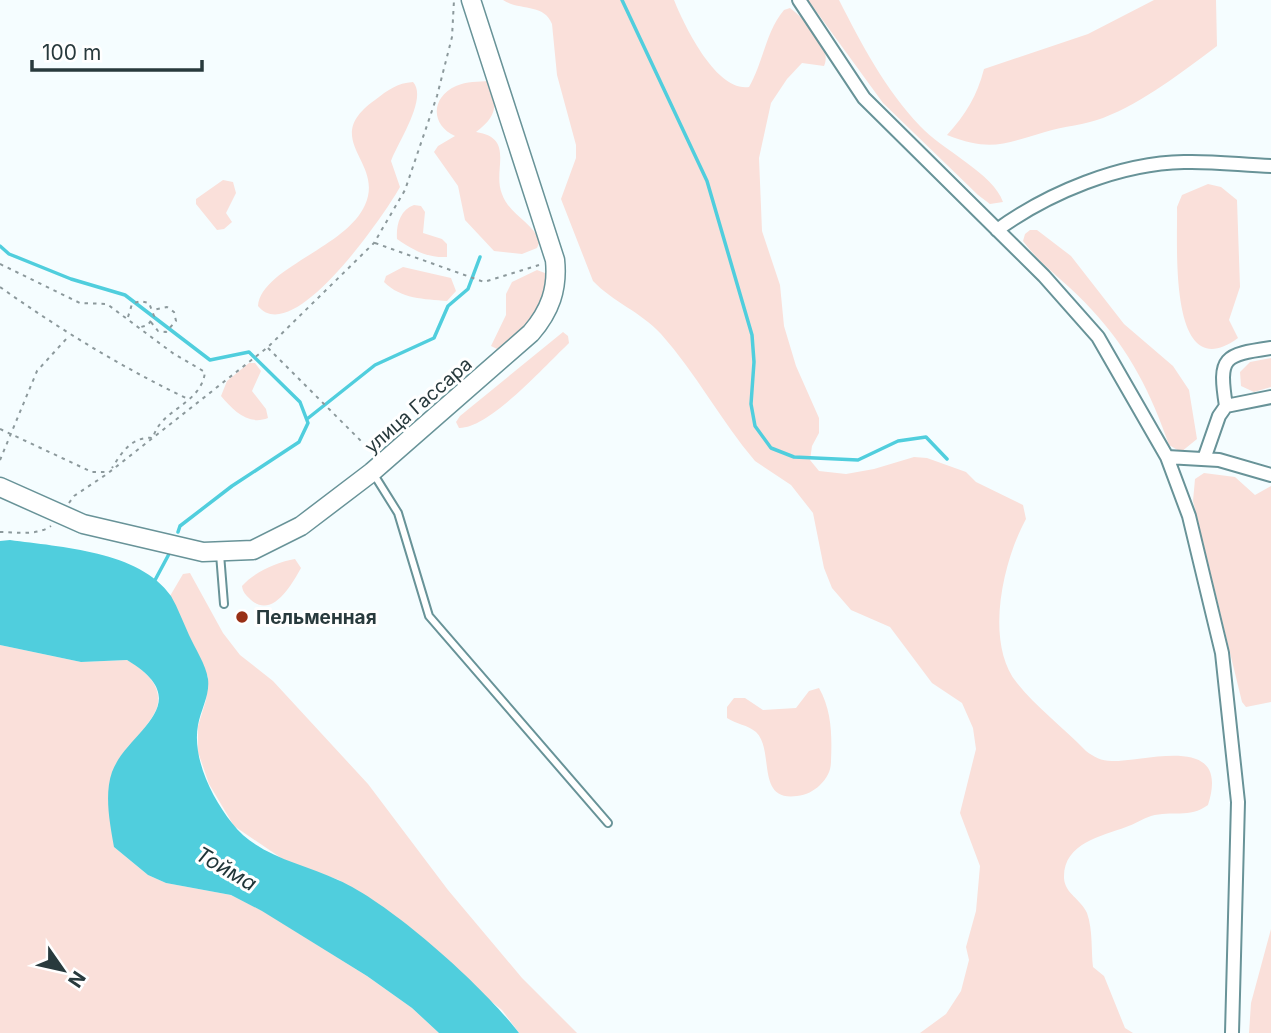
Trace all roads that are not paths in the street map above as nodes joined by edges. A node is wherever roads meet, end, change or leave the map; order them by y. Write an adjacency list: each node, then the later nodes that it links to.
1 (471, 0): 10 (main road, улица Гассара)
2 (799, 0): 4 (street)
3 (1271, 166): 4 (street)
4 (997, 230): 8 (street)
5 (1271, 348): 7 (street)
6 (1271, 397): 7 (street)
7 (1226, 406): 9 (street)
8 (1167, 457): 9 (street); 16 (street)
9 (1204, 460): 11 (street)
10 (370, 467): 13 (main road, улица Гассара); 15 (lane)
11 (1271, 475)
12 (0, 487): 13 (main road, улица Гассара)
13 (220, 553): 14 (lane)
14 (224, 604)
15 (608, 823)
16 (1232, 1033)

